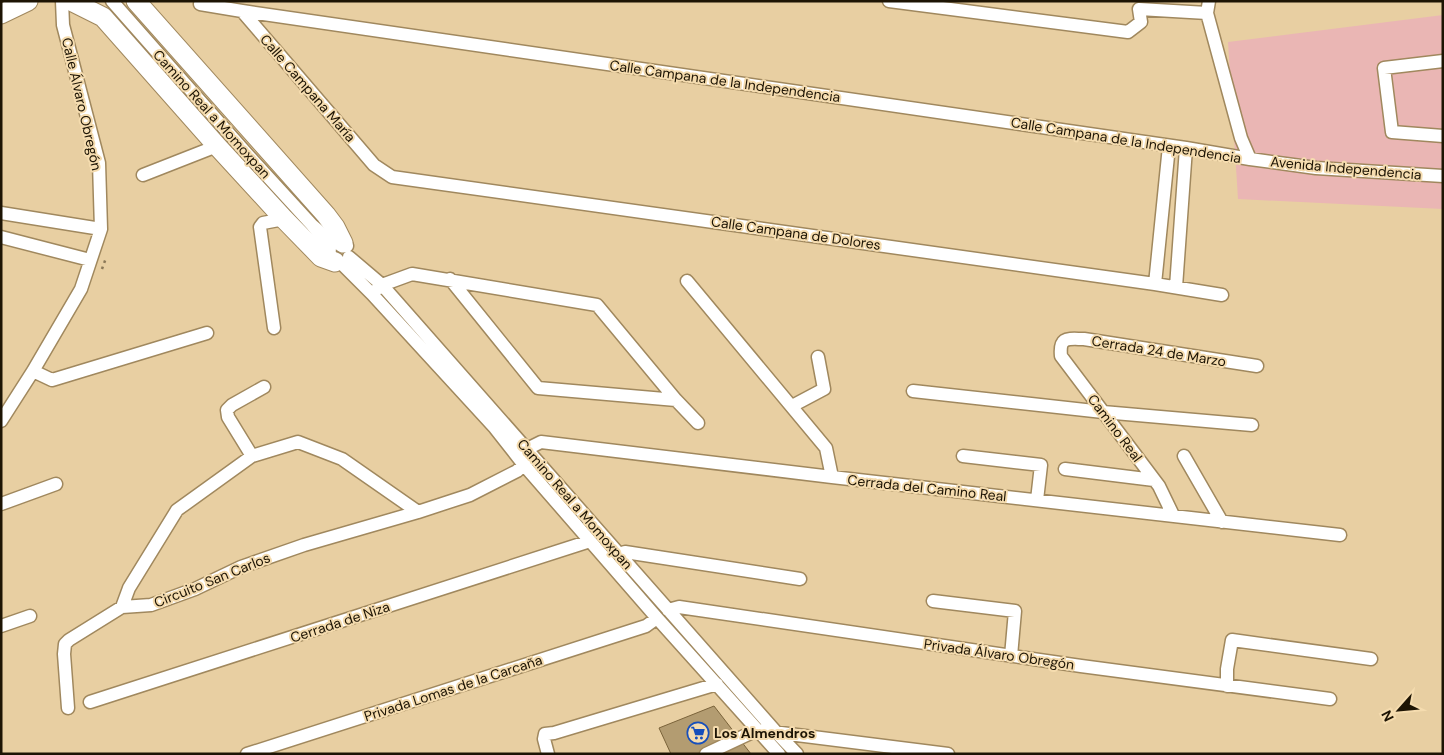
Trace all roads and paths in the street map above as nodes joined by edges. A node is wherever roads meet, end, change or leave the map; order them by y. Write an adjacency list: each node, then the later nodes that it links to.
1 (28, 1): 12 (highway)
2 (62, 1): 25 (street, Calle Álvaro Obregón)
3 (71, 1): 15 (highway)
4 (112, 1): 24 (street, Camino Real a Momoxpan)
5 (136, 1): 27 (highway)
6 (889, 1): 7 (street)
7 (914, 3): 9 (street)
8 (200, 4): 11 (street, Calle Campana de la Independencia)
9 (1137, 5): 10 (street)
10 (1208, 7): 18 (street)
11 (242, 11): 16 (street, Calle Campana de la Independencia); 19 (street, Calle Campana María)
12 (1, 14)
13 (1443, 61): 14 (street)
14 (1443, 136)
15 (217, 146): 20 (street); 23 (highway)
16 (1169, 146): 17 (street, Calle Campana de la Independencia); 31 (street)
17 (1186, 148): 18 (street, Calle Campana de la Independencia); 33 (street)
18 (1250, 159): 21 (street, Avenida Independencia)
19 (374, 165): 31 (street, Calle Campana de Dolores)
20 (142, 175)
21 (1443, 176)
22 (1, 213): 25 (street)
23 (278, 220): 27 (highway); 36 (street)
24 (312, 225): 27 (street, Camino Real a Momoxpan); 27 (street, Camino Real a Momoxpan)
25 (101, 229): 28 (street, Calle Álvaro Obregón)
26 (1, 237): 28 (street)
27 (342, 256): 32 (street, Camino Real a Momoxpan); 34 (street, Camino Real a Momoxpan)
28 (90, 260): 41 (street, Calle Álvaro Obregón)
29 (450, 280): 32 (street); 44 (street); 44 (street)
30 (686, 281): 45 (street)
31 (1154, 284): 33 (street, Calle Campana de Dolores)
32 (382, 285): 34 (street); 53 (street, Camino Real a Momoxpan)
33 (1176, 287): 35 (street, Calle Campana de Dolores)
34 (372, 294): 53 (street, Camino Real a Momoxpan)
35 (1222, 295)
36 (274, 328)
37 (207, 333): 41 (street)
38 (1062, 342): 40 (street, Cerrada 24 de Marzo); 46 (street, Camino Real)
39 (818, 357): 45 (street)
40 (1257, 366)
41 (33, 371): 47 (street, Calle Álvaro Obregón)
42 (264, 387): 50 (street)
43 (913, 391): 46 (street)
44 (676, 400): 48 (street)
45 (792, 406): 55 (street)
46 (1103, 412): 49 (street); 56 (street, Camino Real)
47 (1, 421)
48 (698, 423)
49 (1252, 425)
50 (252, 456): 60 (street); 68 (street)
51 (963, 456): 58 (street)
52 (1184, 456): 62 (street)
53 (526, 457): 55 (street, Cerrada del Camino Real); 60 (street, Circuito San Carlos); 64 (street, Camino Real a Momoxpan); 65 (street, Camino Real a Momoxpan)
54 (1065, 469): 56 (street)
55 (832, 477): 58 (street, Cerrada del Camino Real)
56 (1154, 480): 61 (street, Camino Real)
57 (56, 484): 59 (street)
58 (1036, 500): 61 (street, Cerrada del Camino Real)
59 (1, 504)
60 (418, 512): 68 (street, Circuito San Carlos)
61 (1173, 515): 62 (street, Cerrada del Camino Real)
62 (1222, 522): 63 (street, Cerrada del Camino Real)
63 (1340, 535)
64 (590, 541): 71 (street, Camino Real a Momoxpan); 78 (street, Cerrada de Niza)
65 (619, 554): 66 (street); 69 (street, Camino Real a Momoxpan)
66 (800, 578)
67 (933, 601): 73 (street)
68 (122, 607): 79 (street)
69 (668, 610): 73 (street, Privada Álvaro Obregón); 81 (street, Camino Real a Momoxpan)
70 (30, 616): 72 (street)
71 (657, 618): 75 (street, Camino Real a Momoxpan); 82 (street, Privada Lomas de la Carcaña)
72 (1, 626)
73 (1011, 656): 76 (street, Privada Álvaro Obregón)
74 (1371, 659): 76 (street)
75 (717, 684): 80 (street, Camino Real a Momoxpan); 83 (street)
76 (1227, 686): 77 (street, Privada Álvaro Obregón)
77 (1330, 700)
78 (90, 702)
79 (68, 708)
80 (757, 730): 81 (street); 84 (street); 85 (street, Camino Real a Momoxpan)
81 (776, 732): 86 (street, Camino Real a Momoxpan); 87 (street)
82 (247, 754)
83 (548, 754)
84 (706, 754)
85 (779, 754)
86 (796, 754)
87 (948, 754)

